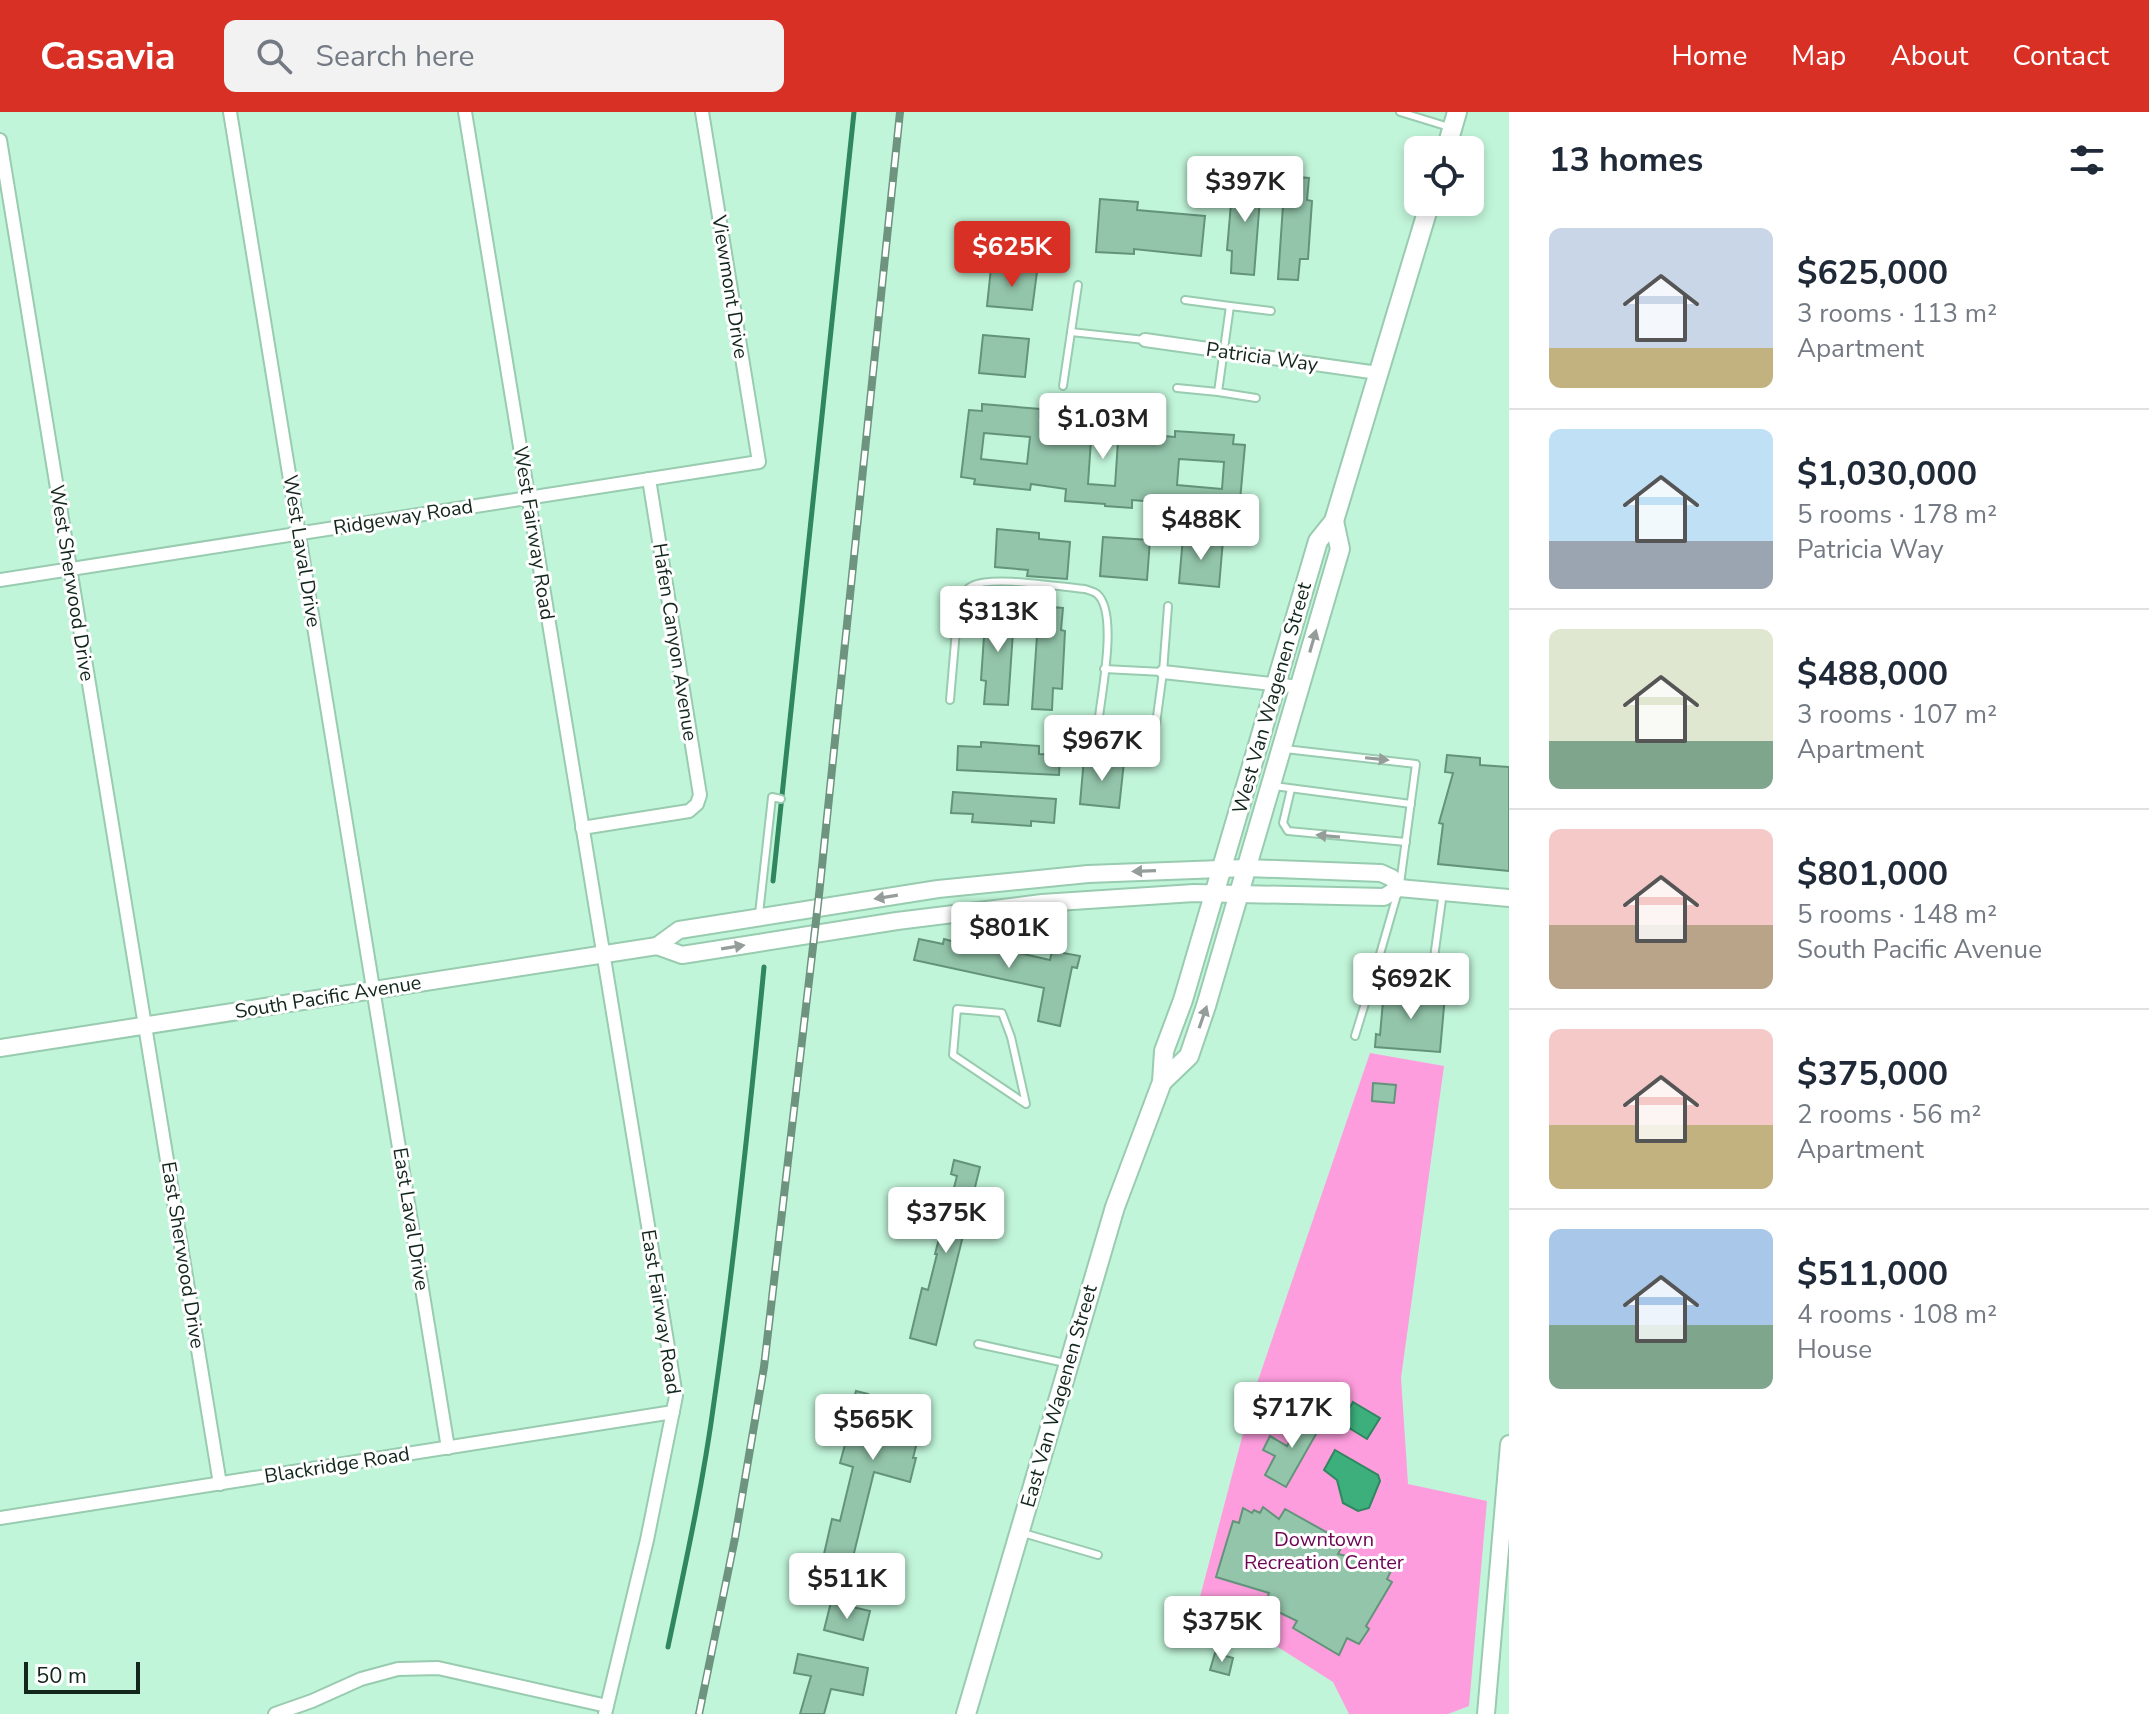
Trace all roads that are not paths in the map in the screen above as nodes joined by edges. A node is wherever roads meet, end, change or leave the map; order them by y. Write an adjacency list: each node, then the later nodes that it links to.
1 (230, 112): 24 (street, West Laval Drive)
2 (465, 112): 22 (street, West Fairway Road)
3 (702, 112): 20 (street, Viewmont Drive)
4 (1400, 112): 5 (lane)
5 (1455, 120)
6 (0, 140): 25 (street, West Sherwood Drive)
7 (1426, 216): 15 (main road, West Van Wagenen Street)
8 (1078, 285): 12 (lane)
9 (1185, 300): 10 (lane)
10 (1230, 306): 11 (lane); 14 (lane)
11 (1271, 311)
12 (1071, 332): 13 (lane); 16 (lane)
13 (1145, 340): 14 (street, Patricia Way)
14 (1224, 351): 15 (street, Patricia Way); 18 (lane)
15 (1378, 373): 23 (main road, West Van Wagenen Street)
16 (1063, 386)
17 (1177, 388): 18 (lane)
18 (1218, 392): 19 (lane)
19 (1256, 398)
20 (759, 462): 21 (street, Ridgeway Road)
21 (649, 479): 22 (street, Ridgeway Road); 40 (street, Hafen Canyon Avenue)
22 (527, 498): 24 (street, Ridgeway Road); 40 (street, West Fairway Road)
23 (1334, 521): 30 (main road, West Van Wagenen Street); 31 (main road, West Van Wagenen Street, one-way to 23)
24 (299, 534): 25 (street, Ridgeway Road); 51 (street, West Laval Drive)
25 (70, 569): 26 (street, Ridgeway Road); 52 (street, West Sherwood Drive)
26 (0, 580)
27 (1168, 606): 29 (lane)
28 (1104, 669): 29 (lane); 32 (lane); 33 (lane)
29 (1163, 672): 30 (street); 34 (lane)
30 (1276, 684): 31 (street); 42 (main road, West Van Wagenen Street)
31 (1300, 687): 35 (main road, West Van Wagenen Street)
32 (950, 700)
33 (1099, 717)
34 (1156, 724)
35 (1282, 748): 36 (main road, West Van Wagenen Street); 39 (lane, one-way to 39)
36 (1271, 786): 37 (lane); 43 (main road, West Van Wagenen Street)
37 (1291, 789): 39 (lane); 41 (lane, one-way to 37)
38 (781, 799): 47 (lane)
39 (1411, 804): 41 (lane)
40 (582, 828): 49 (street, West Fairway Road)
41 (1406, 842): 44 (lane)
42 (1219, 880): 43 (street, South Pacific Avenue); 43 (street, South Pacific Avenue); 47 (street, South Pacific Avenue, one-way to 47); 48 (street, South Pacific Avenue, one-way to 42); 56 (main road, East Van Wagenen Street)
43 (1244, 880): 44 (street); 44 (street); 56 (main road, East Van Wagenen Street, one-way to 43)
44 (1399, 888): 45 (street); 50 (lane)
45 (1443, 892): 46 (street); 50 (lane)
46 (1509, 898)
47 (759, 918): 48 (street, South Pacific Avenue)
48 (657, 946): 49 (street, South Pacific Avenue)
49 (603, 955): 51 (street, South Pacific Avenue); 59 (street, East Fairway Road)
50 (1378, 961): 53 (lane)
51 (374, 990): 52 (street, South Pacific Avenue); 61 (street, East Laval Drive)
52 (145, 1026): 54 (street, South Pacific Avenue); 62 (street, East Sherwood Drive)
53 (1355, 1036)
54 (0, 1048)
55 (953, 1055): 55 (lane)
56 (1162, 1082): 58 (main road, East Van Wagenen Street)
57 (978, 1344): 58 (lane)
58 (1069, 1364): 65 (main road, East Van Wagenen Street)
59 (673, 1412): 61 (street, Blackridge Road); 68 (street, East Fairway Road)
60 (1509, 1444): 63 (street)
61 (448, 1448): 62 (street, Blackridge Road)
62 (220, 1484): 64 (street, Blackridge Road)
63 (1507, 1494): 67 (street)
64 (0, 1518)
65 (1019, 1532): 66 (lane); 70 (main road, East Van Wagenen Street)
66 (1098, 1555)
67 (1502, 1592): 71 (street)
68 (606, 1710): 69 (street)
69 (275, 1714)
70 (966, 1714)
71 (1486, 1714)

